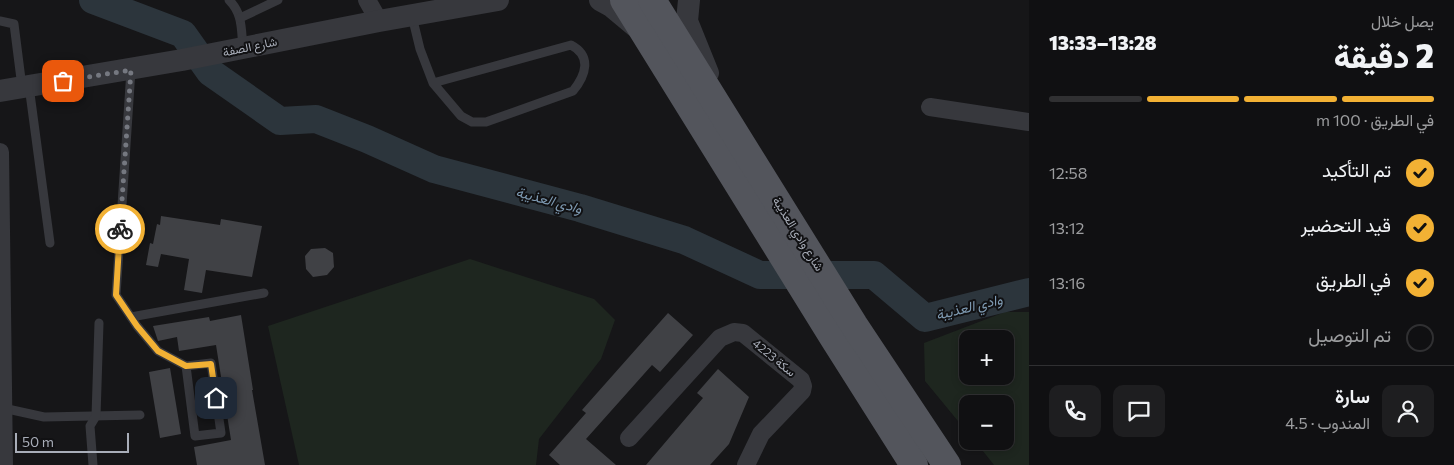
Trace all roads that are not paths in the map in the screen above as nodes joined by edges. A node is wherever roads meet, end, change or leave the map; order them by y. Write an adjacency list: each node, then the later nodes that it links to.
1 (229, 0): 10 (lane)
2 (278, 0): 10 (lane)
3 (367, 0): 12 (street)
4 (498, 0): 9 (street, شارع الصفة)
5 (600, 0): 13 (street)
6 (624, 0): 13 (main road, شارع وادي العذيبة)
7 (652, 0): 21 (main road, شارع وادي العذيبة)
8 (689, 0): 21 (street)
9 (412, 16): 12 (street, شارع الصفة); 16 (lane)
10 (240, 18): 14 (lane)
11 (0, 21): 17 (lane)
12 (379, 21): 14 (street, شارع الصفة)
13 (650, 41): 21 (main road, شارع وادي العذيبة)
14 (235, 50): 15 (street, شارع الصفة)
15 (131, 70): 17 (street, شارع الصفة); 25 (lane)
16 (433, 83): 16 (lane)
17 (26, 87): 18 (street, شارع الصفة); 23 (lane)
18 (0, 91)
19 (930, 107): 20 (street)
20 (1029, 122)
21 (720, 130): 27 (main road, شارع وادي العذيبة)
22 (0, 152): 29 (street)
23 (50, 242)
24 (264, 293): 25 (lane)
25 (131, 317): 28 (lane)
26 (99, 323): 31 (lane)
27 (844, 331): 32 (main road, شارع وادي العذيبة); 39 (main road, شارع وادي العذيبة)
28 (186, 366): 28 (lane)
29 (3, 408): 31 (lane); 34 (street)
30 (140, 415): 31 (lane)
31 (96, 416): 35 (lane)
32 (883, 416): 37 (main road); 38 (main road, شارع وادي العذيبة)
33 (628, 438): 36 (street, سكة 4223)
34 (4, 465)
35 (93, 465)
36 (746, 465)
37 (894, 465)
38 (914, 465)
39 (947, 465)

